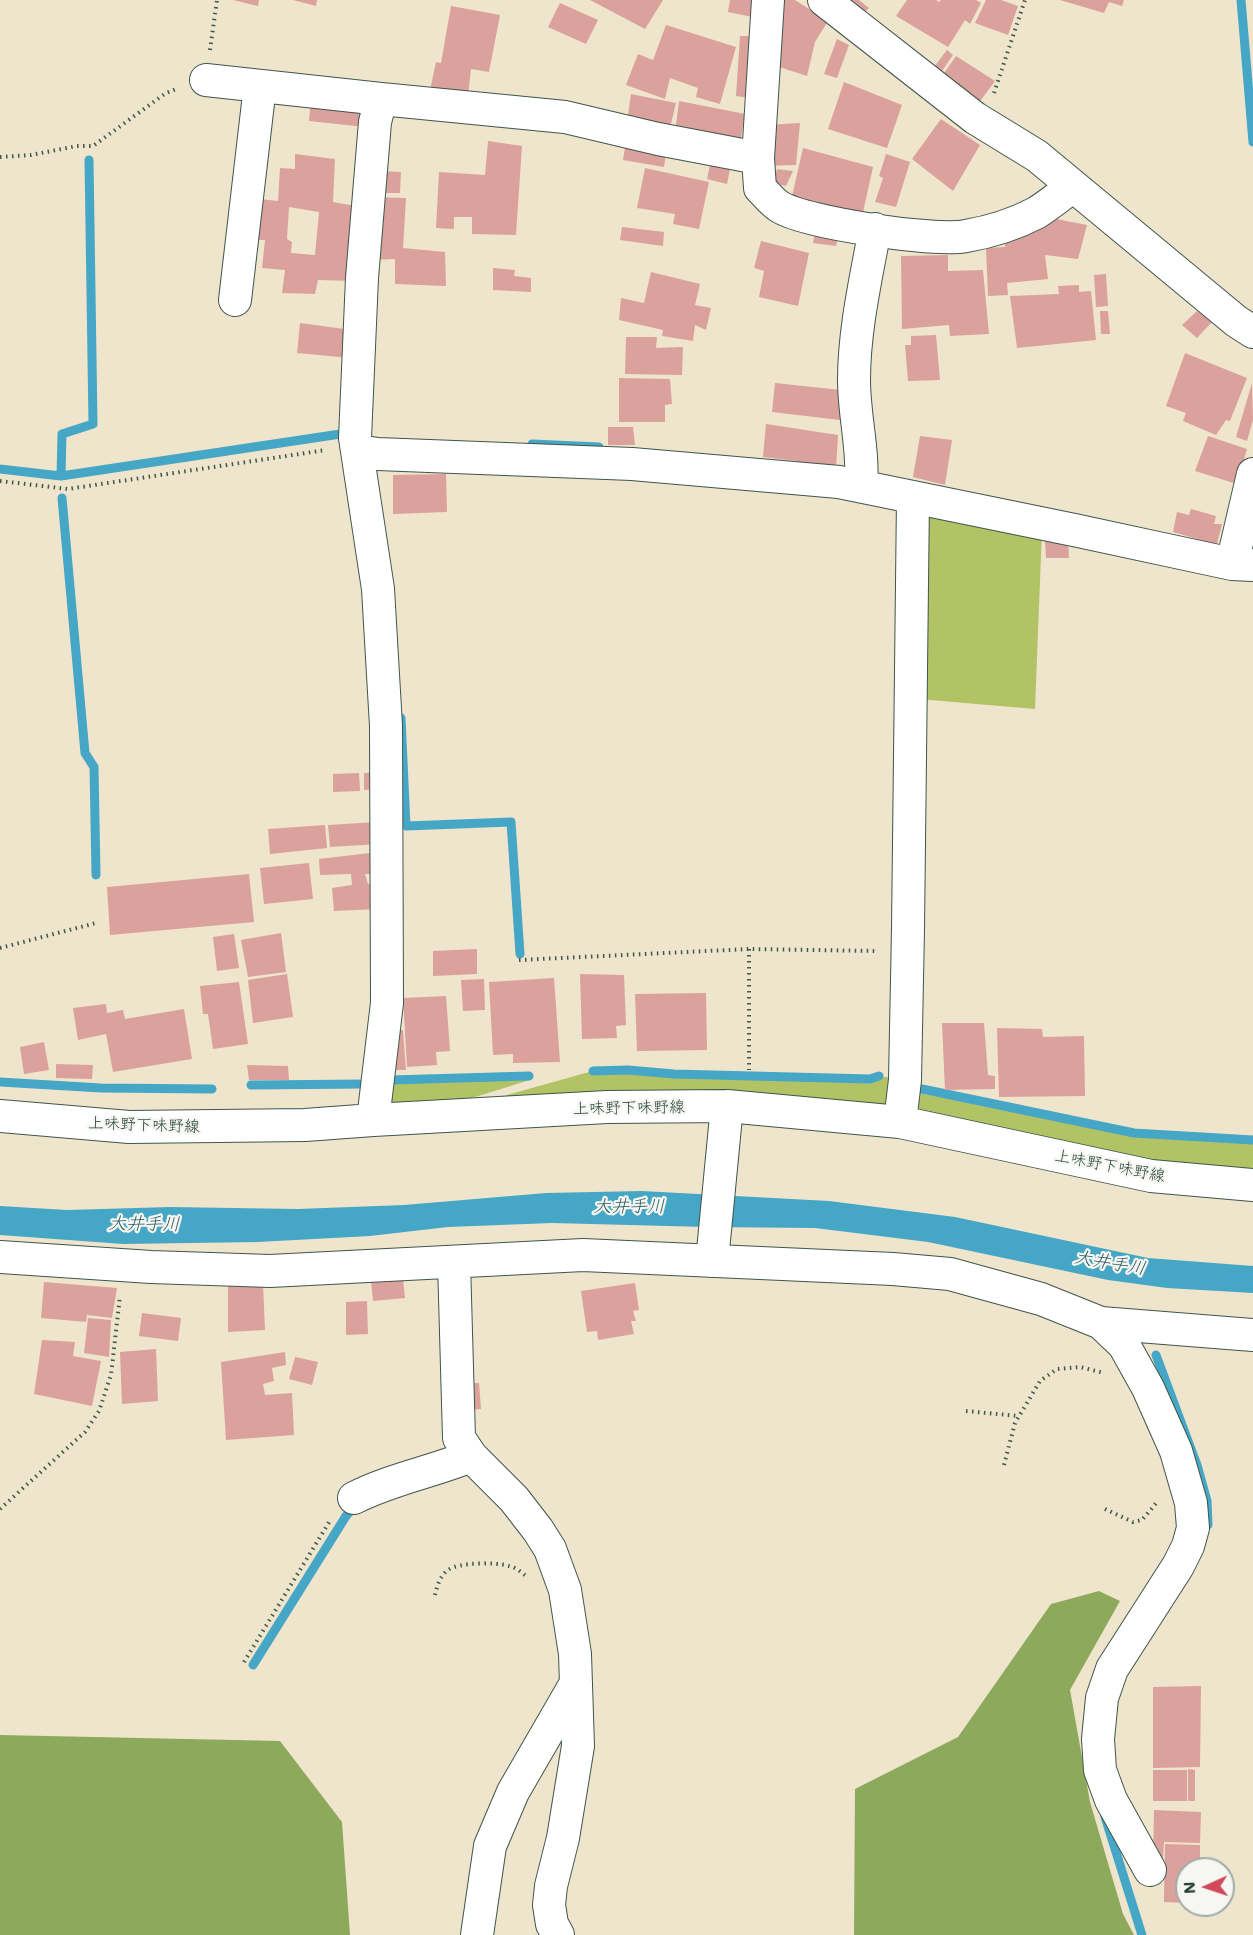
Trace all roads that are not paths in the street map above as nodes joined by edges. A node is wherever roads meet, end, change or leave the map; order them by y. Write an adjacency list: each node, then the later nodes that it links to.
1 (768, 0): 6 (street)
2 (824, 0): 7 (street)
3 (206, 80): 4 (street)
4 (260, 86): 5 (street); 9 (street)
5 (381, 99): 6 (street); 11 (street)
6 (758, 158): 8 (street)
7 (1073, 186): 8 (street); 10 (street)
8 (875, 229): 13 (street)
9 (235, 300)
10 (1253, 332)
11 (358, 451): 13 (street); 18 (street)
12 (1253, 474): 15 (street)
13 (861, 486): 14 (street)
14 (913, 497): 15 (street); 19 (street)
15 (1242, 564)
16 (727, 1112): 18 (street, 上味野下味野線); 19 (street, 上味野下味野線); 21 (street)
17 (0, 1116): 18 (street, 上味野下味野線)
18 (373, 1120)
19 (900, 1122): 20 (street, 上味野下味野線)
20 (1253, 1185)
21 (713, 1255): 23 (street); 24 (street)
22 (0, 1257): 23 (street)
23 (454, 1262): 26 (street)
24 (1101, 1323): 25 (street); 29 (street)
25 (1253, 1335)
26 (471, 1456): 27 (street); 28 (street)
27 (354, 1498)
28 (576, 1683): 30 (street); 31 (street)
29 (1150, 1870)
30 (477, 1935)
31 (558, 1935)

